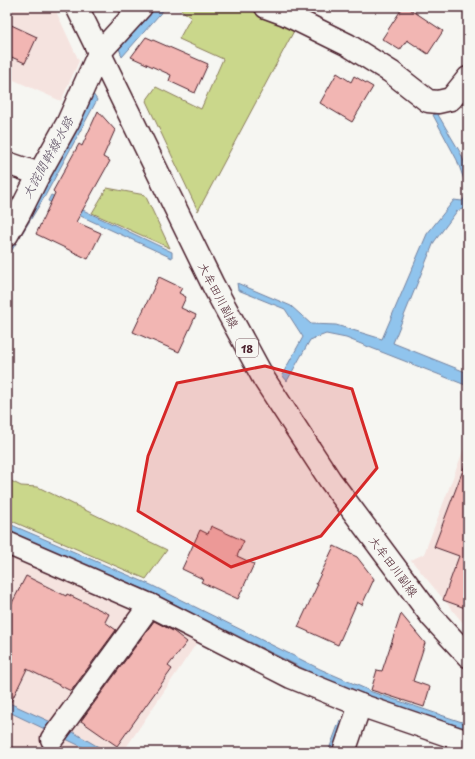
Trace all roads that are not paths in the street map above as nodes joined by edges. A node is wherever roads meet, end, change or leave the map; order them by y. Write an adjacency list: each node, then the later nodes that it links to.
1 (77, 7): 4 (street, 大牟田川副線 / 18)
2 (141, 7): 4 (street)
3 (266, 7): 5 (street)
4 (100, 53): 7 (street); 11 (street, 大牟田川副線 / 18)
5 (468, 78)
6 (7, 163): 7 (street)
7 (39, 174): 8 (street)
8 (7, 235)
9 (7, 543): 10 (street)
10 (150, 605): 12 (street); 13 (street)
11 (468, 656)
12 (360, 705): 14 (street); 15 (street)
13 (52, 739)
14 (468, 742)
15 (344, 752)

